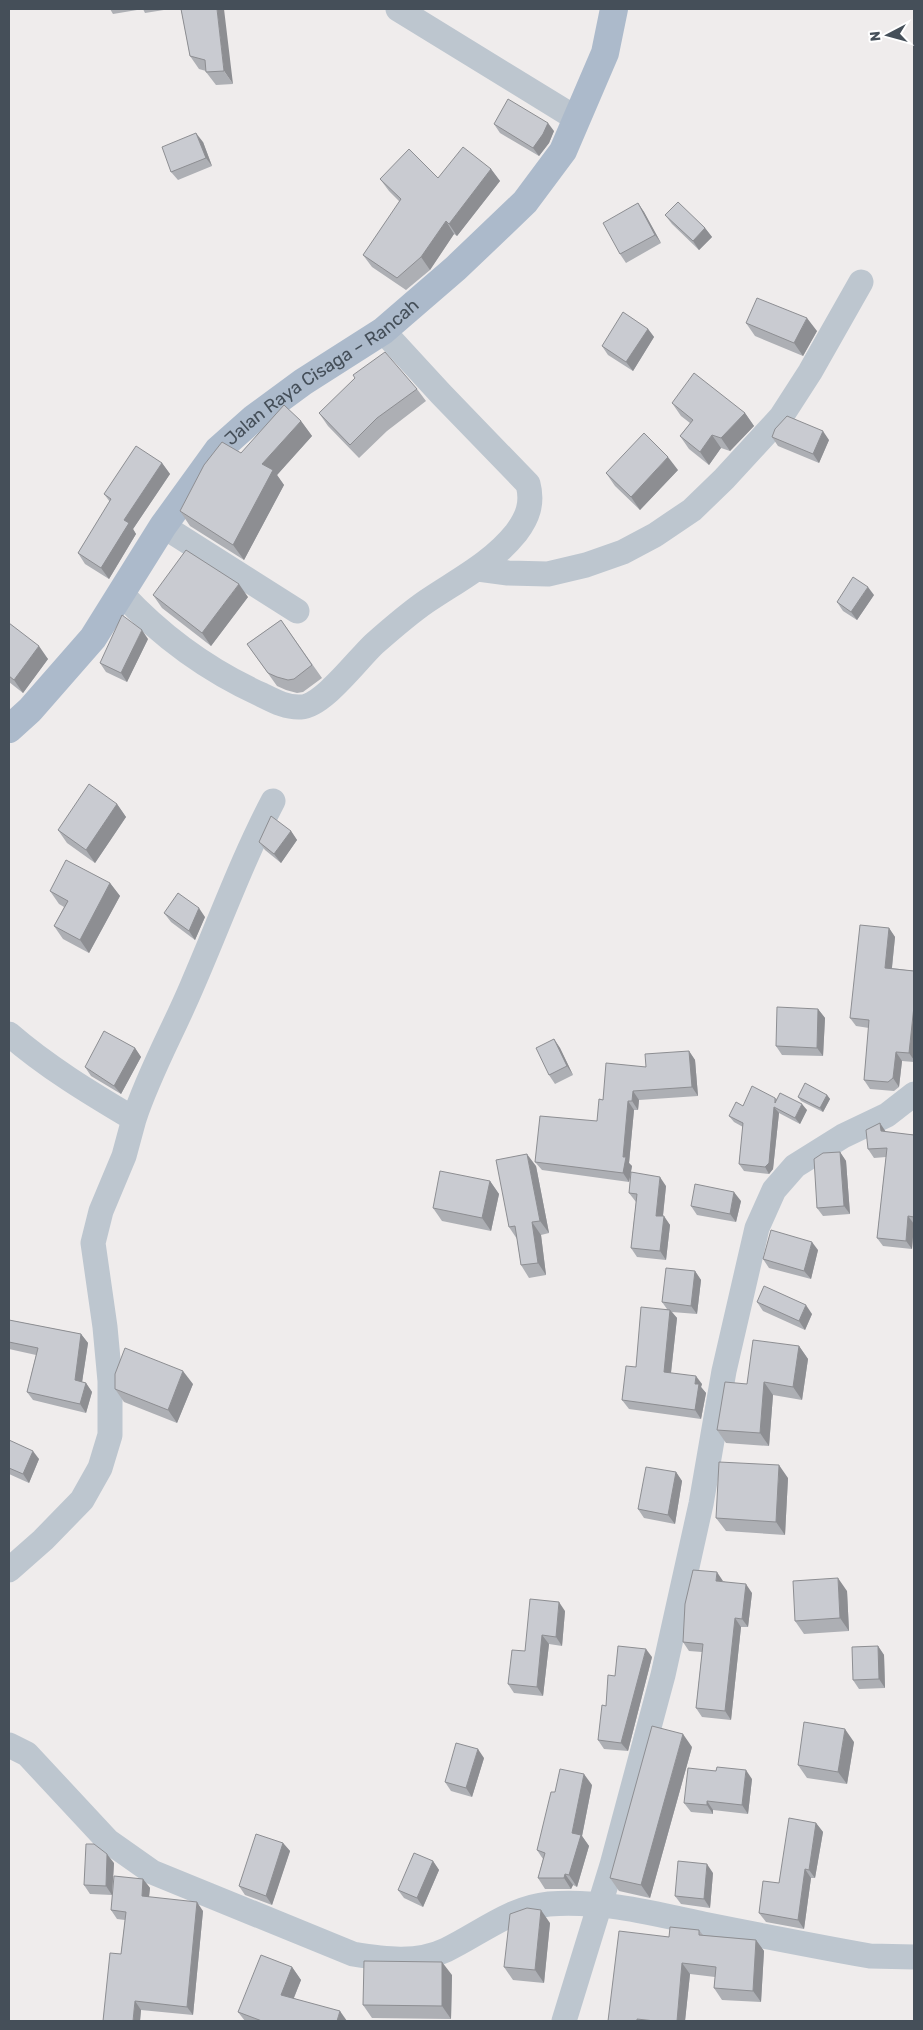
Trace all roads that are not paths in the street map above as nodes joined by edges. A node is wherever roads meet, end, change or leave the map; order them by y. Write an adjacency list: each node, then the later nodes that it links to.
1 (398, 9): 3 (street)
2 (614, 9): 3 (main road, Jalan Raya Cisaga – Rancah)
3 (577, 119): 5 (main road, Jalan Raya Cisaga – Rancah)
4 (861, 282): 7 (street)
5 (383, 331): 6 (main road, Jalan Raya Cisaga – Rancah); 7 (street)
6 (163, 526): 8 (main road, Jalan Raya Cisaga – Rancah); 9 (street)
7 (478, 569): 8 (street)
8 (122, 594): 10 (main road, Jalan Raya Cisaga – Rancah)
9 (297, 611)
10 (9, 729)
11 (273, 800): 14 (street)
12 (9, 1034): 14 (street)
13 (914, 1094): 17 (street)
14 (134, 1119): 15 (street)
15 (9, 1570)
16 (9, 1745): 17 (street)
17 (601, 1904): 18 (street); 19 (street)
18 (914, 1958)
19 (564, 2021)

